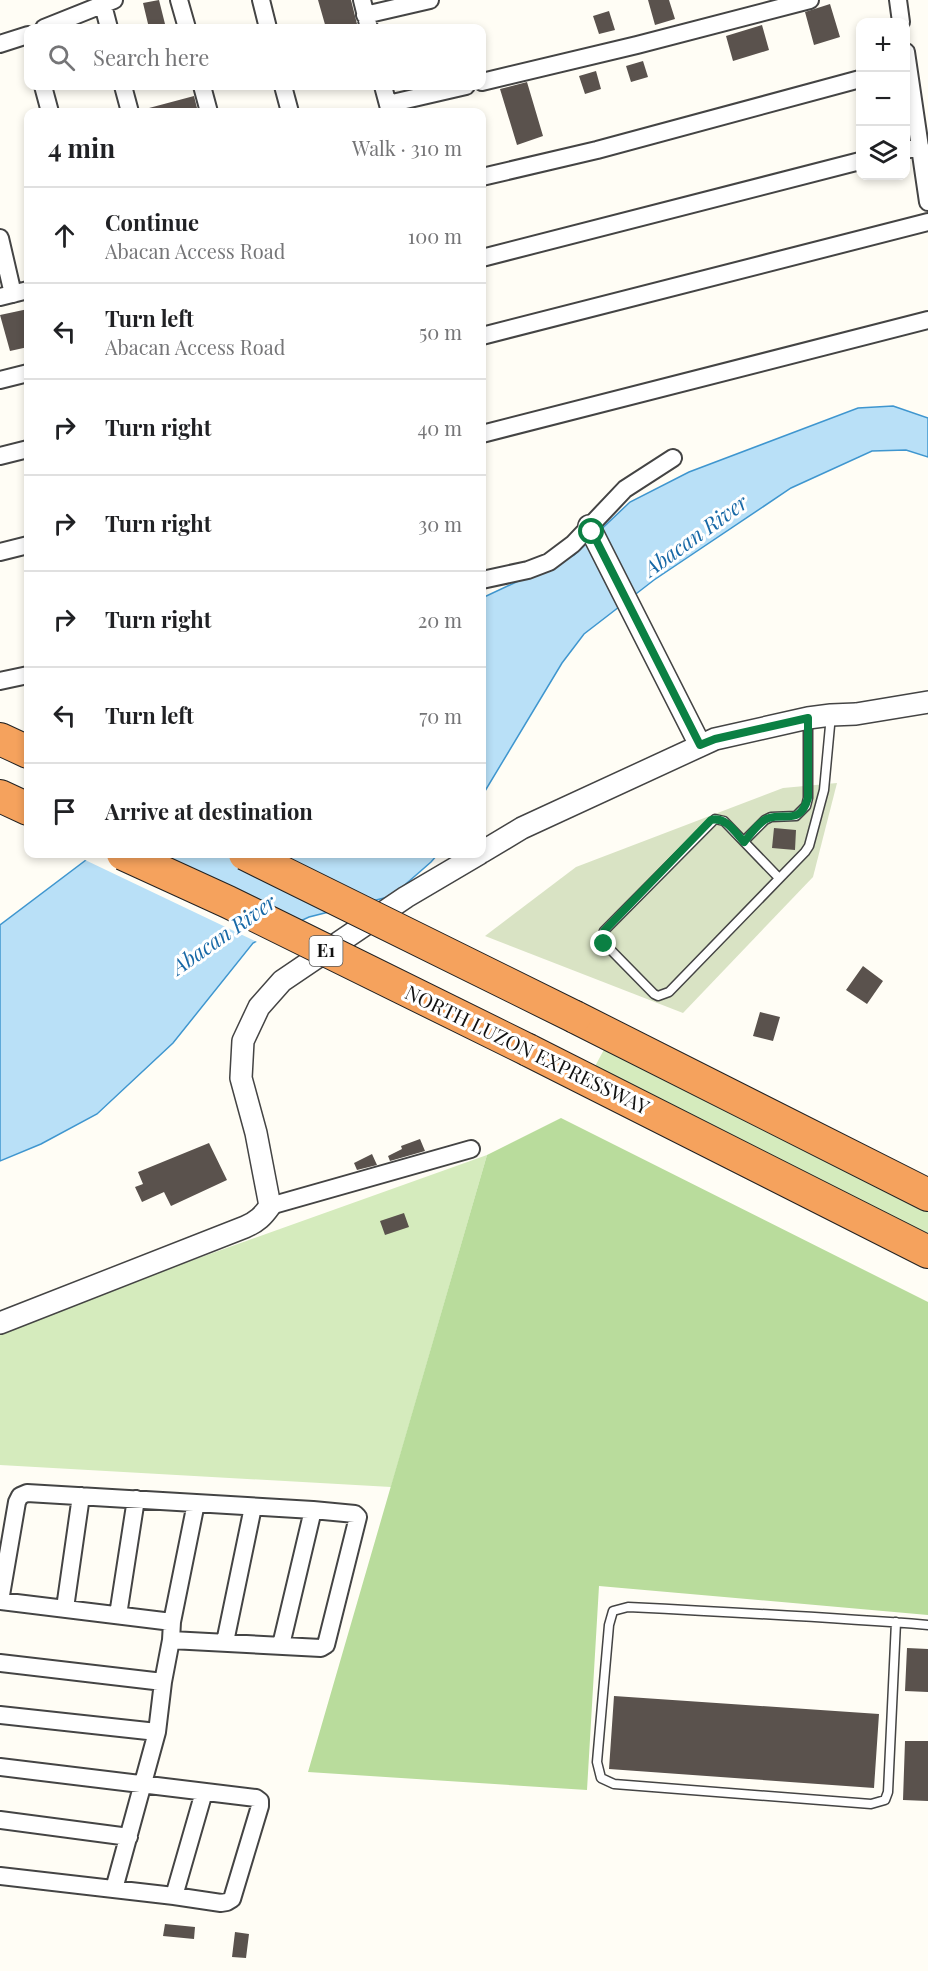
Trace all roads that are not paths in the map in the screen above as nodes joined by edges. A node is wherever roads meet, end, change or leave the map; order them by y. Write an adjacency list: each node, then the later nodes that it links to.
1 (179, 0): 11 (street)
2 (261, 0): 12 (street)
3 (430, 0): 7 (street)
4 (810, 0): 16 (street)
5 (898, 0): 8 (street)
6 (109, 2): 9 (street); 10 (street)
7 (365, 15)
8 (900, 18)
9 (54, 24)
10 (109, 24)
11 (186, 24)
12 (267, 24)
13 (24, 36): 14 (street)
14 (0, 44)
15 (907, 72): 29 (street)
16 (486, 81)
17 (856, 81): 31 (street)
18 (44, 90): 24 (street)
19 (124, 90): 25 (street)
20 (203, 90): 26 (street)
21 (284, 90): 27 (street)
22 (384, 90): 28 (street)
23 (452, 90): 28 (street)
24 (49, 108)
25 (129, 108)
26 (208, 108)
27 (289, 108)
28 (389, 108)
29 (913, 148): 32 (street)
30 (856, 162): 35 (street)
31 (486, 176)
32 (928, 202)
33 (928, 222): 38 (street)
34 (0, 238): 36 (street)
35 (486, 257)
36 (14, 293)
37 (928, 320): 41 (street)
38 (486, 335)
39 (24, 374): 40 (street)
40 (0, 380)
41 (486, 433)
42 (24, 450): 43 (street)
43 (0, 456)
44 (673, 458): 45 (street)
45 (590, 529): 48 (street); 55 (street)
46 (24, 546): 47 (street)
47 (0, 552)
48 (486, 579)
49 (24, 676): 50 (street)
50 (4, 680)
51 (928, 702): 52 (street)
52 (831, 715): 53 (street); 64 (lane)
53 (808, 718): 55 (street); 59 (lane)
54 (0, 739): 56 (highway)
55 (700, 745): 60 (street)
56 (24, 750)
57 (0, 796): 58 (highway)
58 (24, 807)
59 (744, 842): 64 (lane); 64 (lane)
60 (486, 849)
61 (132, 858): 68 (highway, NORTH LUZON EXPRESSWAY / E1, bridge)
62 (253, 858): 66 (highway, bridge)
63 (472, 858): 67 (street)
64 (779, 878)
65 (471, 1149): 67 (street)
66 (928, 1195)
67 (270, 1206): 69 (street)
68 (928, 1252)
69 (0, 1323)
70 (81, 1496): 71 (street); 75 (street); 76 (street)
71 (136, 1499): 72 (street); 77 (street)
72 (196, 1503): 73 (street); 78 (street)
73 (253, 1507): 74 (street); 82 (street)
74 (313, 1510): 83 (street); 83 (street)
75 (0, 1600): 76 (street)
76 (65, 1608): 77 (street)
77 (118, 1615): 78 (street)
78 (172, 1622): 81 (street)
79 (896, 1622): 79 (lane); 80 (lane)
80 (928, 1625)
81 (171, 1640): 82 (street); 85 (street)
82 (225, 1642): 83 (street)
83 (281, 1645)
84 (0, 1663): 85 (street)
85 (163, 1682): 87 (street)
86 (0, 1715): 87 (street)
87 (157, 1732): 89 (street)
88 (0, 1767): 89 (street)
89 (144, 1785): 90 (street); 92 (street)
90 (204, 1792): 95 (street); 95 (street)
91 (0, 1820): 92 (street)
92 (129, 1837): 94 (street)
93 (0, 1876): 94 (street)
94 (114, 1889): 95 (street)
95 (174, 1896)

